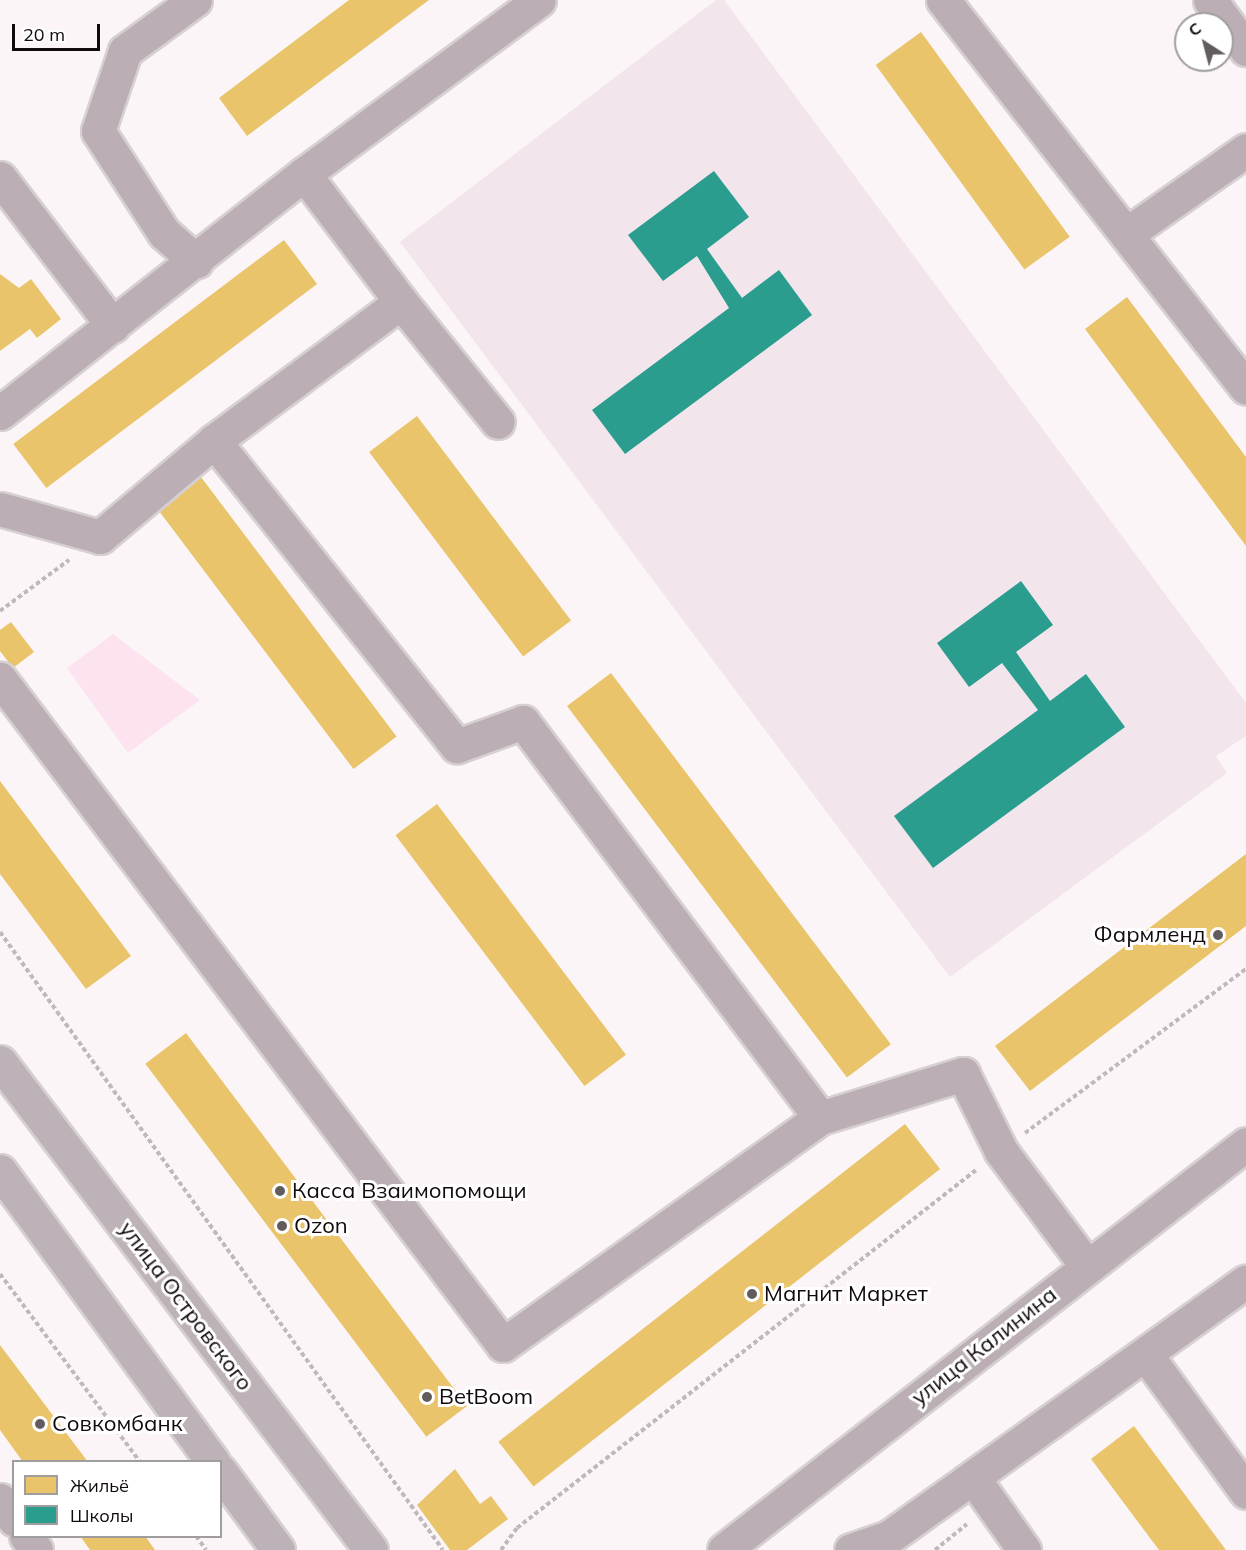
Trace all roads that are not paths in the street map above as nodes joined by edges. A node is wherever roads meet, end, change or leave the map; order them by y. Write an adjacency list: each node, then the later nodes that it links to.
1 (195, 0): 10 (street)
2 (539, 0): 7 (street)
3 (942, 0): 9 (street)
4 (1210, 0): 5 (street)
5 (1246, 48)
6 (1246, 150): 9 (street)
7 (304, 174): 10 (street); 11 (street)
8 (0, 178): 12 (street)
9 (1128, 233): 13 (street)
10 (196, 261): 12 (street)
11 (401, 302): 15 (street); 16 (street)
12 (113, 326): 14 (street)
13 (1246, 388)
14 (0, 413)
15 (498, 422)
16 (214, 441): 17 (street); 20 (street)
17 (0, 509)
18 (0, 679): 20 (street)
19 (0, 1062): 33 (main road, улица Островского)
20 (820, 1118): 23 (street)
21 (1246, 1144): 23 (street, улица Калинина)
22 (0, 1171): 26 (main road)
23 (1086, 1265): 34 (street, улица Калинина)
24 (1246, 1281): 25 (street)
25 (1147, 1356): 28 (street); 29 (street)
26 (212, 1460)
27 (222, 1474): 32 (main road)
28 (974, 1479): 35 (street); 36 (street)
29 (1246, 1492)
30 (0, 1500): 31 (street)
31 (12, 1516)
32 (278, 1550)
33 (371, 1550)
34 (724, 1550)
35 (851, 1550)
36 (1024, 1550)

